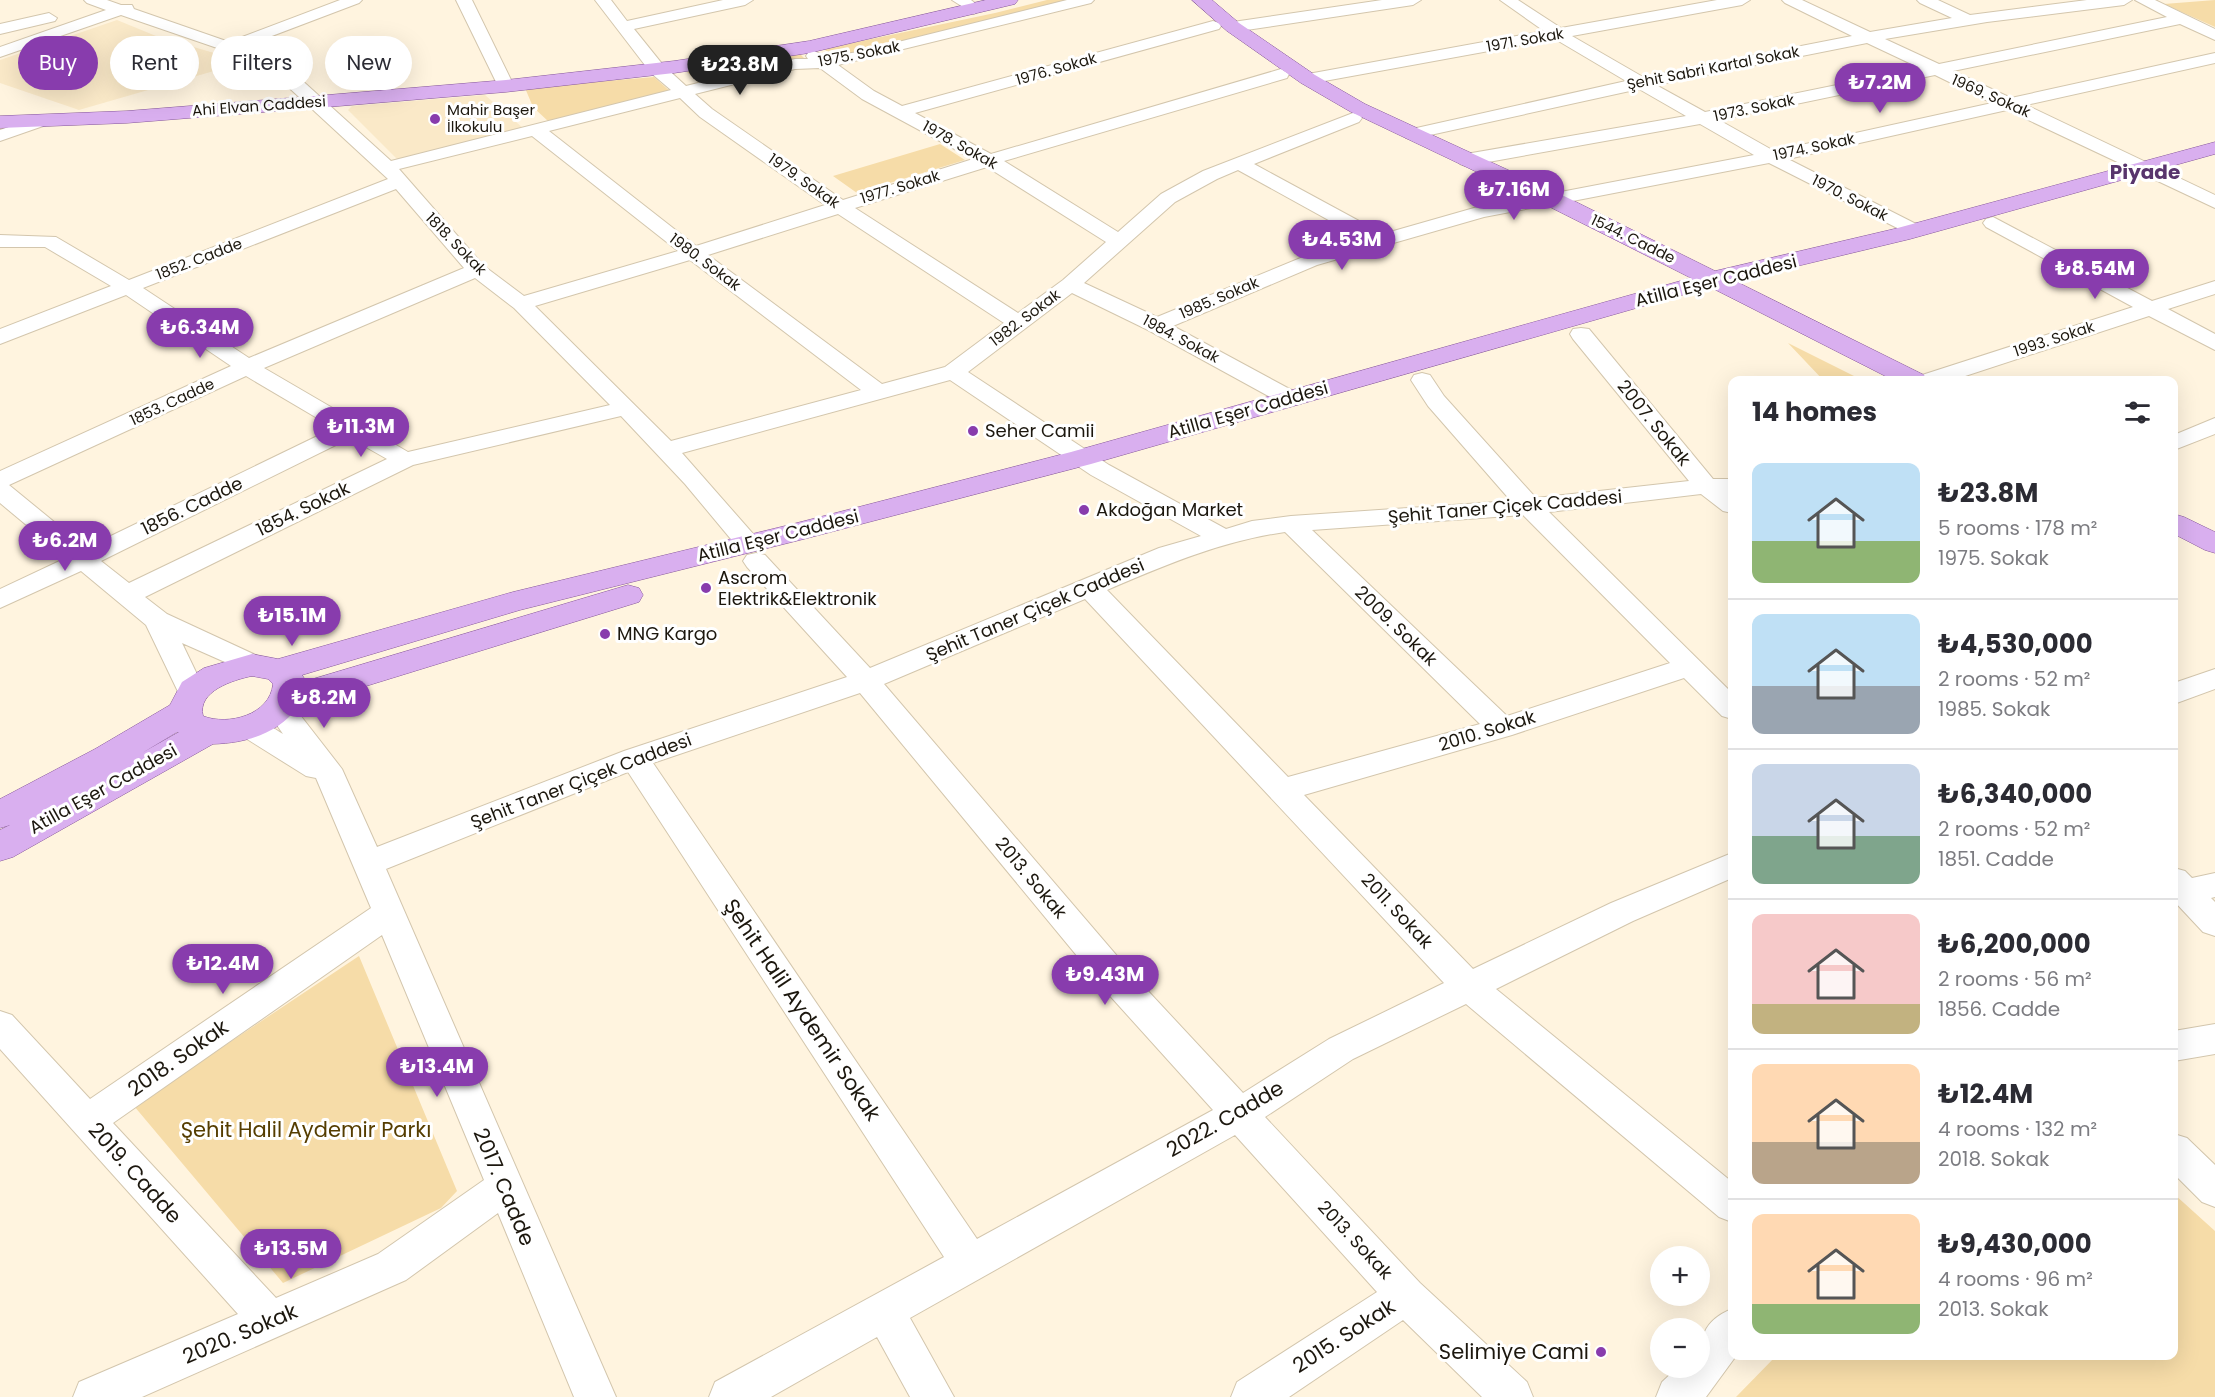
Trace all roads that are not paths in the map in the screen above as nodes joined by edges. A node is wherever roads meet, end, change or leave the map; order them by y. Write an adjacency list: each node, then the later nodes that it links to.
1 (149, 0): 18 (street)
2 (354, 0): 26 (street)
3 (464, 0): 38 (street)
4 (603, 0): 21 (street, 1979. Sokak)
5 (745, 0): 21 (street)
6 (1009, 0): 17 (main road, Ahi Elvan Caddesi)
7 (1086, 0): 32 (street, 1975. Sokak)
8 (1179, 0): 22 (main road, 1544. Cadde)
9 (1201, 0): 22 (main road, 1544. Cadde)
10 (1413, 0): 22 (street, 1976. Sokak)
11 (1508, 0): 24 (street, 1970. Sokak)
12 (1742, 0): 24 (street, 1971. Sokak)
13 (1790, 0): 27 (street, 1969. Sokak)
14 (1924, 0): 20 (street)
15 (2124, 0): 20 (street, Şehit Sabri Kartal Sokak)
16 (2144, 0): 19 (street)
17 (967, 4): 29 (main road, Ahi Elvan Caddesi)
18 (106, 5): 23 (street); 28 (street, 1818. Sokak); 30 (street)
19 (2182, 19): 25 (street); 34 (street, 1973. Sokak)
20 (1970, 20): 27 (street, Şehit Sabri Kartal Sokak)
21 (624, 26): 33 (street, 1979. Sokak)
22 (1223, 26): 35 (main road, 1544. Cadde); 36 (main road, 1544. Cadde); 43 (street, 1976. Sokak)
23 (0, 29)
24 (1560, 34): 36 (street, 1971. Sokak); 37 (street, 1970. Sokak)
25 (2215, 35)
26 (261, 36)
27 (1867, 38): 34 (street, 1969. Sokak); 37 (street, Şehit Sabri Kartal Sokak)
28 (211, 41)
29 (803, 48): 32 (street, 1978. Sokak); 33 (main road, Ahi Elvan Caddesi)
30 (0, 52)
31 (2215, 58): 42 (street, 1974. Sokak)
32 (824, 63): 40 (street, 1975. Sokak); 43 (street, 1978. Sokak)
33 (657, 69): 38 (main road, Ahi Elvan Caddesi); 40 (street, 1979. Sokak)
34 (1934, 70): 42 (street, 1969. Sokak); 45 (street, 1973. Sokak)
35 (1281, 74): 44 (main road, 1544. Cadde); 53 (street, 1977. Sokak)
36 (1308, 79): 49 (main road, 1544. Cadde)
37 (1640, 82): 45 (street, 1970. Sokak); 49 (street, Şehit Sabri Kartal Sokak)
38 (506, 86): 41 (main road, Ahi Elvan Caddesi)
39 (302, 90): 41 (street, 1818. Sokak)
40 (683, 93): 48 (street, 1975. Sokak); 62 (street, 1979. Sokak)
41 (315, 102): 46 (main road, Ahi Elvan Caddesi); 58 (street, 1818. Sokak)
42 (2012, 104): 52 (street, 1974. Sokak); 57 (street, 1969. Sokak)
43 (900, 112): 53 (street, 1978. Sokak)
44 (1353, 118): 55 (street, 1982. Sokak); 61 (main road, 1544. Cadde)
45 (1704, 118): 52 (street, 1970. Sokak); 54 (street, 1973. Sokak)
46 (40, 121): 47 (main road, Ahi Elvan Caddesi); 50 (street)
47 (0, 122)
48 (536, 130): 58 (street, 1975. Sokak); 68 (street, 1980. Sokak)
49 (1412, 134): 54 (main road, 1544. Cadde)
50 (0, 136)
51 (2215, 148): 57 (main road, Atilla Eşer Caddesi)
52 (1771, 157): 59 (street, 1974. Sokak); 64 (street, 1970. Sokak)
53 (989, 160): 62 (street, 1977. Sokak); 67 (street, 1978. Sokak)
54 (1466, 160): 59 (main road, 1544. Cadde)
55 (1239, 163): 65 (street); 67 (street, 1982. Sokak)
56 (2215, 164): 57 (main road, Atilla Eşer Caddesi)
57 (2150, 173): 60 (street, 1969. Sokak); 63 (main road, Atilla Eşer Caddesi); 64 (main road, Atilla Eşer Caddesi)
58 (392, 175): 69 (street, 1818. Sokak); 72 (street, 1852. Cadde)
59 (1552, 199): 73 (main road, 1544. Cadde)
60 (2215, 202)
61 (1524, 204): 65 (street, 1985. Sokak); 73 (main road, 1544. Cadde)
62 (839, 206): 68 (street, 1977. Sokak); 76 (street, 1979. Sokak)
63 (1993, 223): 73 (main road, Atilla Eşer Caddesi); 75 (street)
64 (1913, 230): 73 (main road, Atilla Eşer Caddesi)
65 (1379, 240): 77 (street, 1985. Sokak)
66 (0, 241): 72 (street)
67 (1119, 241): 70 (street, 1982. Sokak)
68 (693, 253): 74 (street, 1977. Sokak); 87 (street, 1980. Sokak)
69 (477, 270): 74 (street, 1818. Sokak); 81 (street, 1853. Cadde)
70 (1070, 284): 76 (street, 1982. Sokak); 77 (street, 1984. Sokak)
71 (2215, 286): 75 (street, 1993. Sokak)
72 (127, 287): 79 (street, 1852. Cadde); 81 (street)
73 (1713, 288): 78 (main road, Atilla Eşer Caddesi); 83 (main road, 1544. Cadde); 84 (main road, 1544. Cadde); 88 (main road, Atilla Eşer Caddesi)
74 (521, 304): 89 (street, 1818. Sokak)
75 (2150, 308): 80 (street); 85 (street, 1993. Sokak)
76 (1018, 323): 82 (street, 1982. Sokak)
77 (1156, 325): 88 (street, 1984. Sokak)
78 (1581, 334): 86 (main road, Atilla Eşer Caddesi); 97 (street, 2007. Sokak)
79 (0, 337)
80 (2215, 343)
81 (247, 367): 91 (street); 96 (street, 1853. Cadde)
82 (954, 372): 87 (street, 1982. Sokak); 95 (street)
83 (1876, 376)
84 (1904, 376)
85 (1942, 376)
86 (1422, 380): 95 (main road, Atilla Eşer Caddesi); 100 (street)
87 (877, 391): 93 (street, 1982. Sokak)
88 (1289, 398): 95 (main road, Atilla Eşer Caddesi)
89 (626, 408): 93 (street, 1818. Sokak); 94 (street, 1854. Sokak)
90 (2215, 425): 92 (street)
91 (352, 428): 94 (street); 108 (street, 1856. Cadde)
92 (2178, 441)
93 (665, 450): 107 (street, 1818. Sokak)
94 (405, 460): 110 (street, 1854. Sokak)
95 (1090, 464): 105 (street); 107 (main road, Atilla Eşer Caddesi)
96 (0, 480)
97 (1719, 486): 99 (street, 2007. Sokak); 100 (street, Şehit Taner Çiçek Caddesi)
98 (0, 490): 108 (street)
99 (1728, 500)
100 (1530, 507): 102 (street, Şehit Taner Çiçek Caddesi); 113 (street)
101 (2178, 507): 104 (main road)
102 (1291, 524): 105 (street, Şehit Taner Çiçek Caddesi); 121 (street, 2009. Sokak)
103 (2178, 524): 106 (main road)
104 (2215, 524)
105 (1224, 538): 109 (street, Şehit Taner Çiçek Caddesi)
106 (2215, 544)
107 (752, 552): 115 (street, 2013. Sokak); 116 (main road, Atilla Eşer Caddesi)
108 (84, 560): 110 (street); 111 (street, 1856. Cadde)
109 (1089, 587): 115 (street, Şehit Taner Çiçek Caddesi); 124 (street, 2011. Sokak)
110 (127, 595): 112 (street)
111 (0, 600)
112 (157, 620): 116 (street); 119 (street)
113 (1690, 666): 118 (street); 121 (street, 2010. Sokak)
114 (2215, 678): 117 (street)
115 (866, 681): 122 (street, Şehit Taner Çiçek Caddesi); 136 (street, 2013. Sokak)
116 (275, 686): 119 (main road); 120 (main road); 123 (street, 2017. Cadde)
117 (2178, 692)
118 (1728, 705)
119 (194, 712): 120 (main road); 125 (main road, Atilla Eşer Caddesi); 126 (main road, Atilla Eşer Caddesi)
120 (249, 728): 123 (street)
121 (1502, 728): 124 (street, 2010. Sokak)
122 (634, 758): 127 (street, Şehit Taner Çiçek Caddesi); 142 (street, Şehit Halil Aydemir Sokak)
123 (331, 777): 127 (street, 2017. Cadde)
124 (1282, 790): 132 (street, 2011. Sokak)
125 (0, 815)
126 (0, 847)
127 (367, 864): 130 (street, 2017. Cadde)
128 (1728, 867): 132 (street, 2022. Cadde)
129 (2191, 886): 131 (street)
130 (388, 913): 137 (street, 2018. Sokak); 139 (street, 2017. Cadde)
131 (2215, 923)
132 (1469, 987): 136 (street, 2022. Cadde); 141 (street, 2011. Sokak)
133 (0, 1024): 137 (street, 2019. Cadde)
134 (2215, 1039): 135 (street)
135 (2178, 1045)
136 (1239, 1114): 142 (street, 2022. Cadde); 143 (street, 2013. Sokak)
137 (87, 1120): 145 (street, 2019. Cadde)
138 (2178, 1154): 140 (street)
139 (504, 1187): 145 (street, 2020. Sokak); 148 (street, 2017. Cadde)
140 (2215, 1190)
141 (1728, 1202)
142 (970, 1262): 144 (street, 2022. Cadde)
143 (1406, 1296): 151 (street, 2015. Sokak); 152 (street, 2013. Sokak)
144 (884, 1311): 149 (street, 2022. Cadde); 150 (street)
145 (270, 1321): 147 (street, 2020. Sokak)
146 (1728, 1334): 153 (street)
147 (94, 1397)
148 (595, 1397)
149 (730, 1397)
150 (933, 1397)
151 (1252, 1397)
152 (1512, 1397)
153 (1677, 1397)

